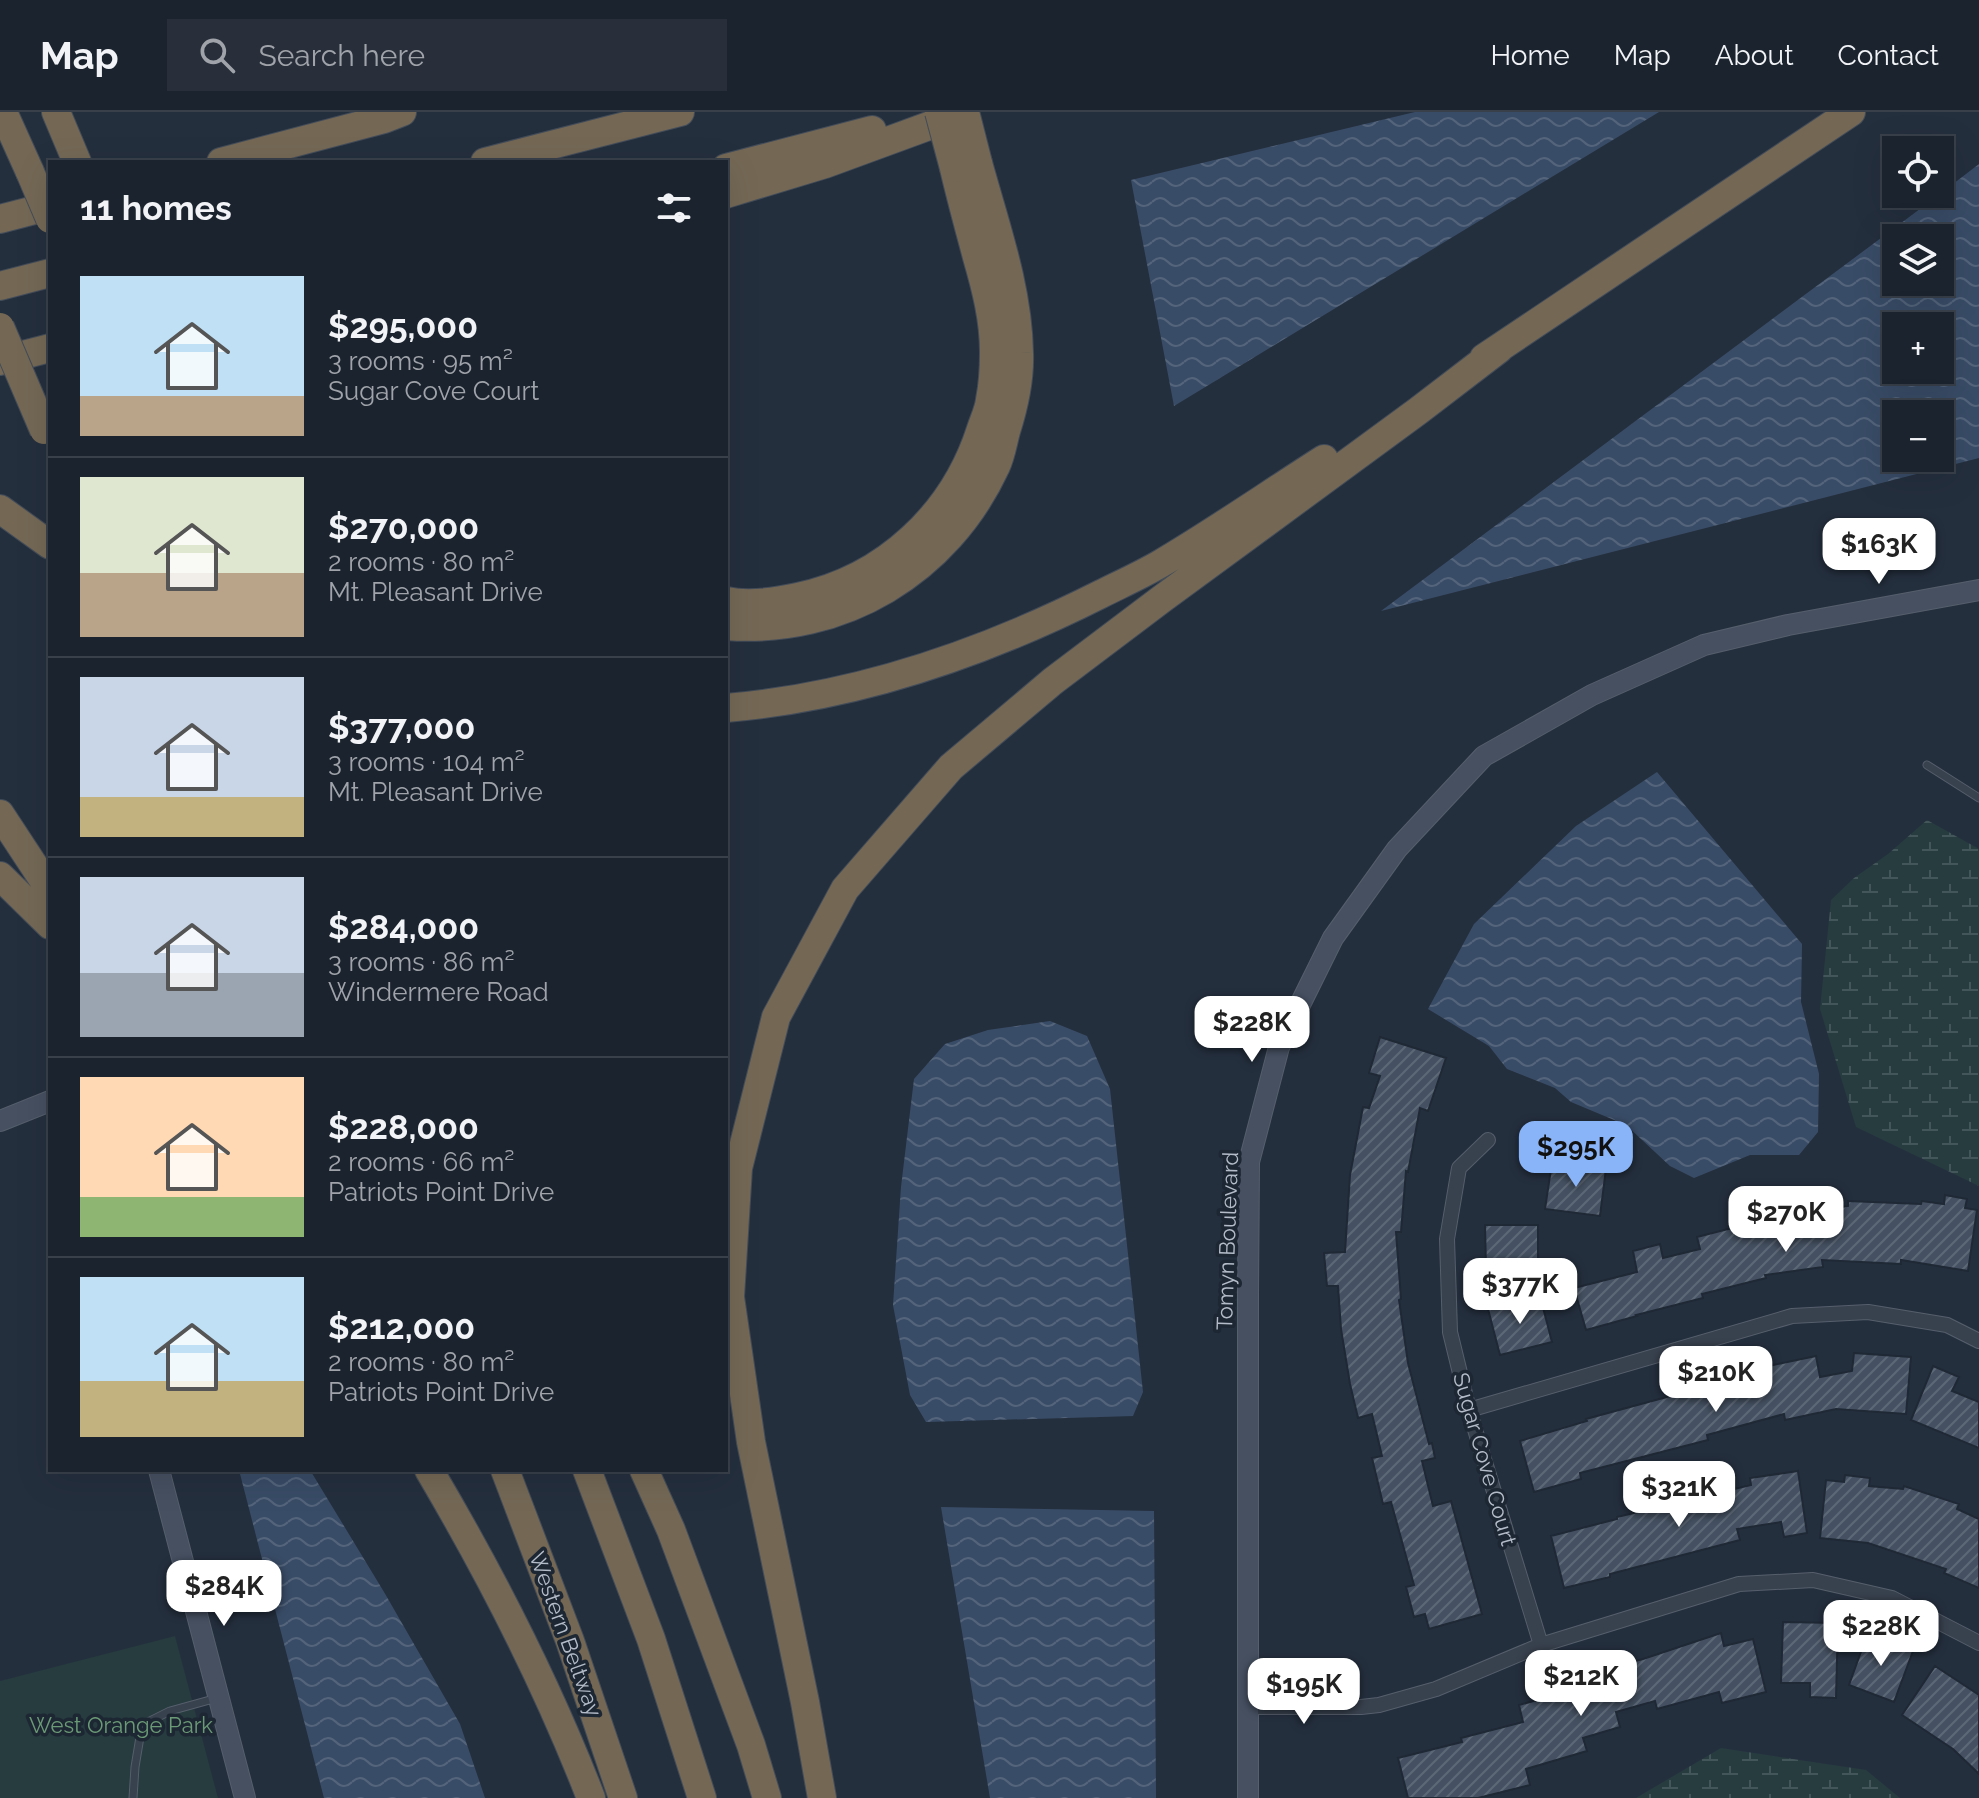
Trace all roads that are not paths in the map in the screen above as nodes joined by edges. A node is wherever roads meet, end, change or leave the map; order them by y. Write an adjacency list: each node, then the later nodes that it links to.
1 (3, 112): 16 (highway)
2 (9, 112): 16 (highway)
3 (56, 112): 10 (highway)
4 (365, 112): 11 (highway)
5 (402, 112): 12 (highway)
6 (680, 112): 13 (highway)
7 (938, 112): 14 (highway, bridge); 15 (highway)
8 (966, 112): 14 (highway, bridge); 17 (highway)
9 (1851, 112): 25 (highway)
10 (76, 160)
11 (219, 160)
12 (229, 160)
13 (493, 160)
14 (966, 166): 31 (highway); 32 (highway)
15 (728, 167)
16 (30, 172): 19 (highway, bridge)
17 (728, 193)
18 (48, 207): 20 (highway)
19 (48, 214)
20 (0, 219)
21 (48, 274): 22 (highway)
22 (0, 286)
23 (0, 327): 27 (highway, bridge)
24 (48, 349): 26 (highway)
25 (1499, 349): 33 (highway); 60 (highway)
26 (0, 361)
27 (47, 436)
28 (0, 509): 29 (highway)
29 (48, 544)
30 (1979, 590): 53 (street, Tomyn Boulevard)
31 (728, 601)
32 (728, 626)
33 (728, 708)
34 (1927, 765): 35 (lane)
35 (1979, 798)
36 (0, 814): 38 (highway)
37 (0, 876): 39 (highway)
38 (48, 887)
39 (48, 923)
40 (48, 1102): 41 (street)
41 (0, 1121)
42 (1488, 1140): 44 (street, Sugar Cove Court)
43 (1979, 1341): 44 (street)
44 (1469, 1410): 51 (street, Sugar Cove Court)
45 (160, 1472): 52 (street)
46 (430, 1472): 56 (highway)
47 (506, 1472): 57 (highway, Western Beltway)
48 (588, 1472): 58 (highway)
49 (645, 1472): 59 (highway)
50 (1979, 1643): 51 (street)
51 (1541, 1645): 53 (street)
52 (219, 1697): 54 (lane); 55 (street)
53 (1248, 1707): 61 (street, Tomyn Boulevard)
54 (133, 1798)
55 (245, 1798)
56 (591, 1798)
57 (623, 1798)
58 (702, 1798)
59 (767, 1798)
60 (822, 1798)
61 (1248, 1798)

